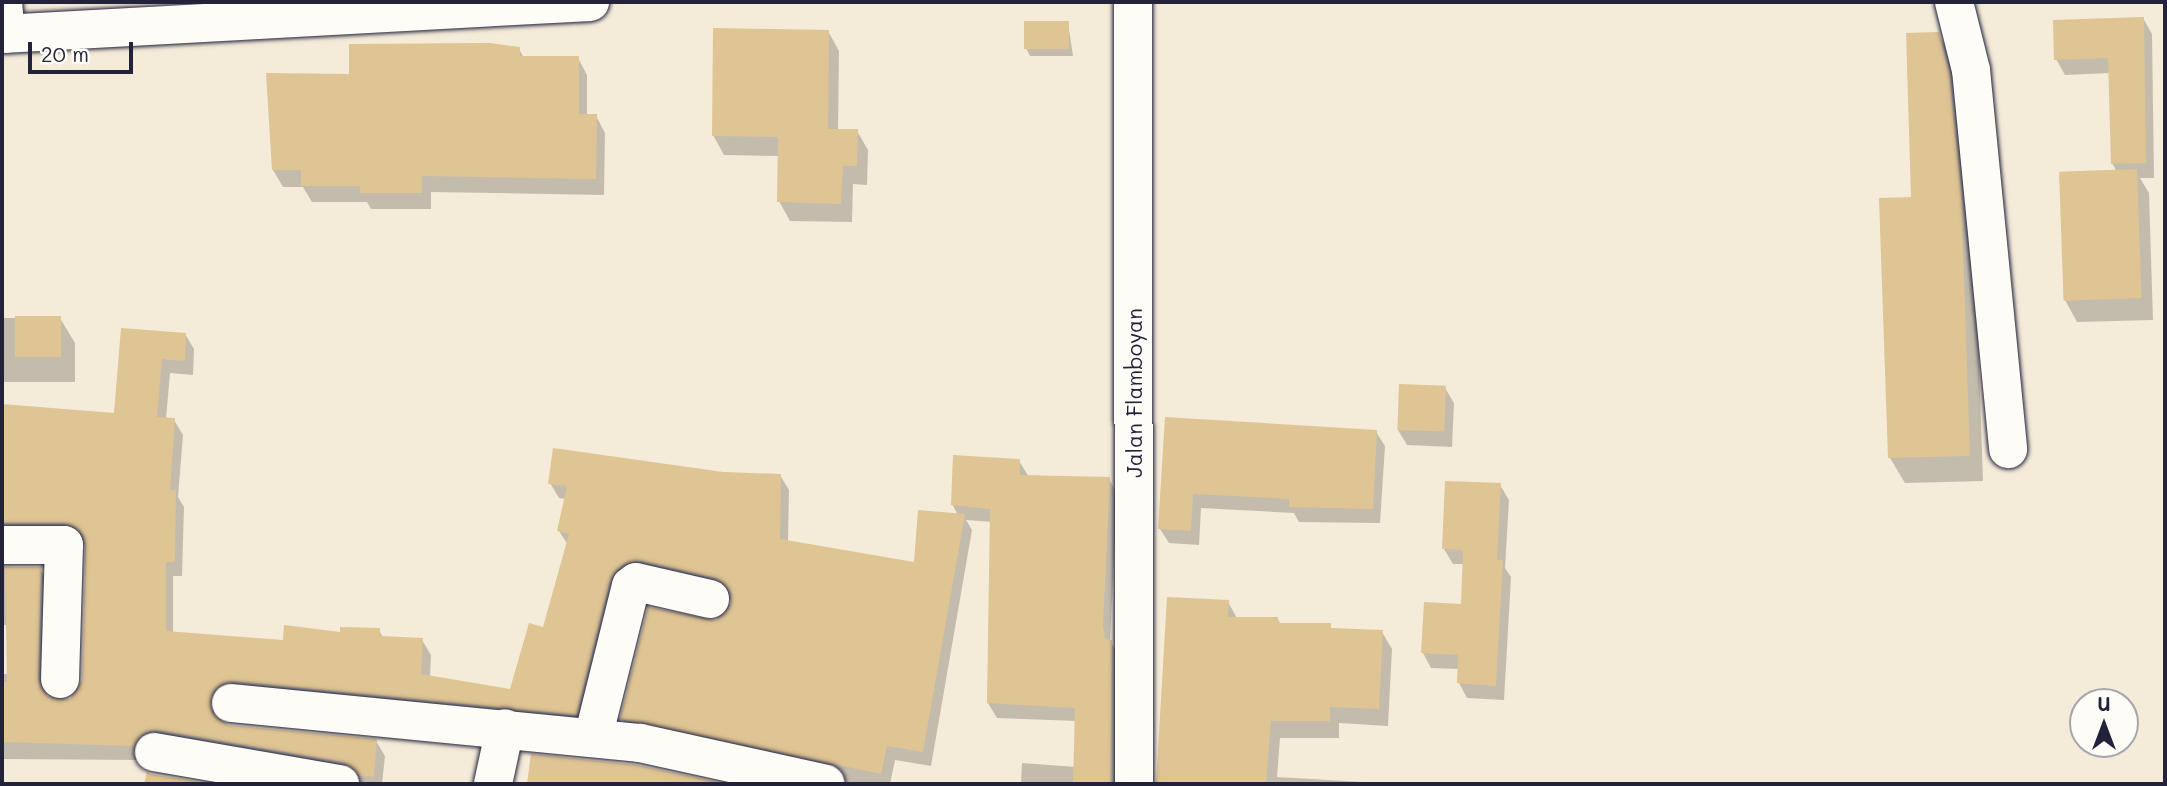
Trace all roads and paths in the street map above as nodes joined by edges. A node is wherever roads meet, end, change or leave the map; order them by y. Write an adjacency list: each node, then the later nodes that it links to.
1 (590, 2): 4 (main road)
2 (1133, 2): 17 (main road, Jalan Flamboyan)
3 (1954, 2): 6 (main road)
4 (483, 5): 5 (main road)
5 (4, 23)
6 (2008, 449)
7 (2, 545): 9 (main road)
8 (710, 599): 12 (main road)
9 (60, 679)
10 (231, 703): 11 (main road)
11 (505, 728): 12 (main road); 15 (main road)
12 (593, 738): 16 (main road)
13 (155, 752): 14 (main road)
14 (340, 784)
15 (493, 784)
16 (826, 784)
17 (1135, 784)

